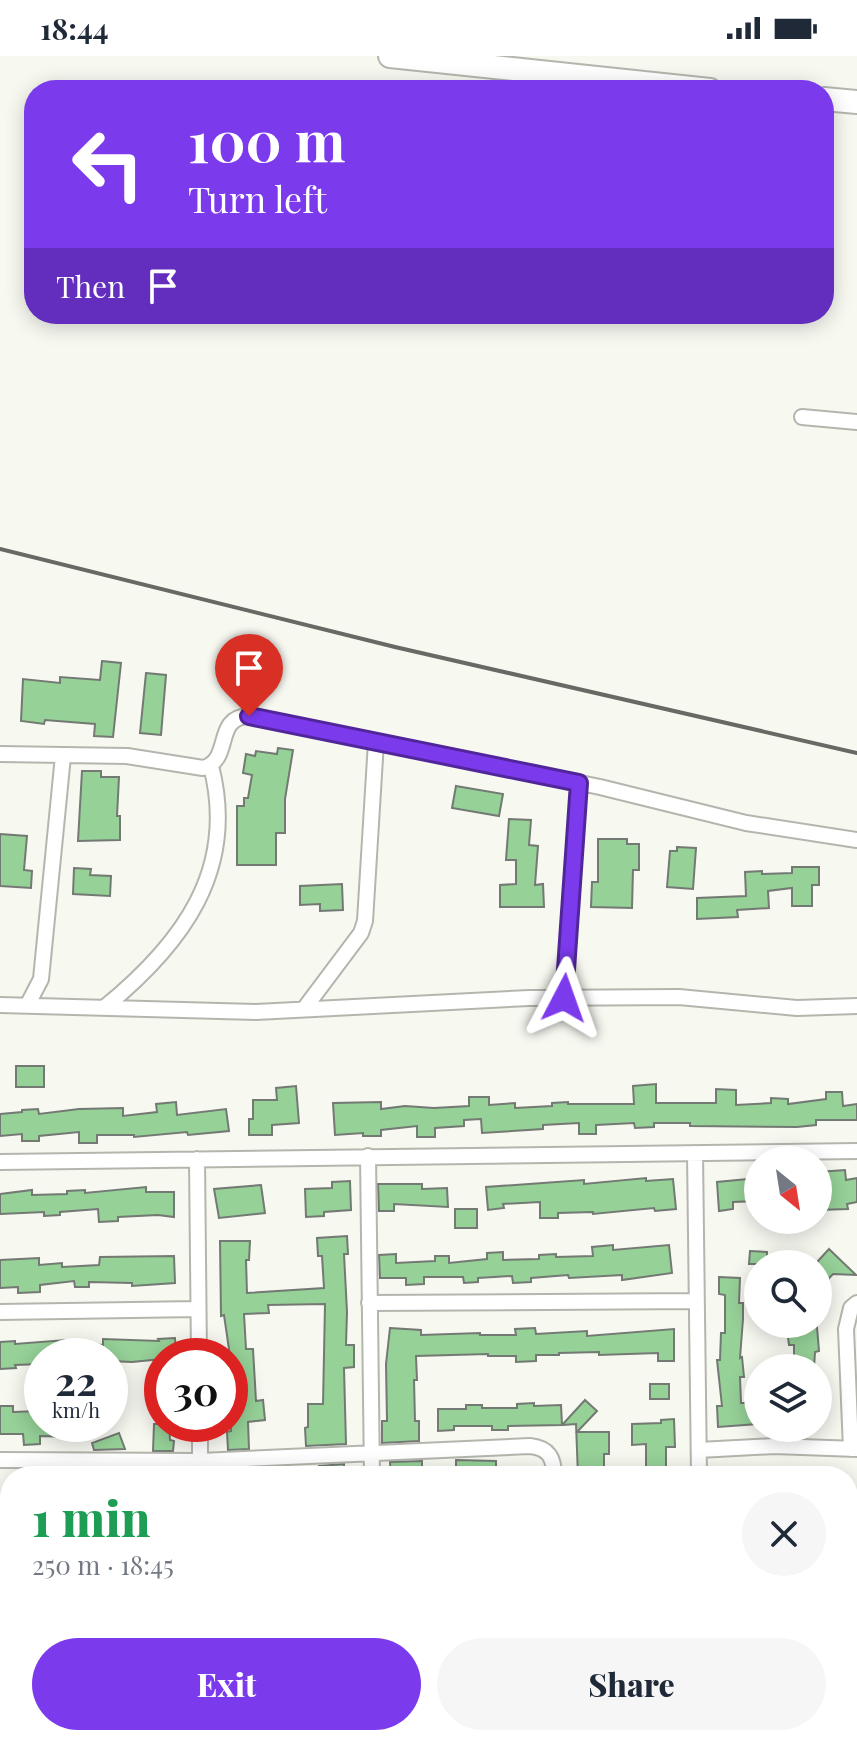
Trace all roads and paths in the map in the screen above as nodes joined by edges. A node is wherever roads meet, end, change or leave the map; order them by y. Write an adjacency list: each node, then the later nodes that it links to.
1 (390, 56): 2 (highway)
2 (616, 80)
3 (834, 100): 4 (highway)
4 (857, 102)
5 (802, 417): 6 (street)
6 (857, 422)
7 (376, 742): 10 (street); 11 (street); 18 (street)
8 (0, 754): 9 (street)
9 (63, 756): 10 (street); 14 (street)
10 (211, 766): 17 (street)
11 (579, 783): 12 (street); 13 (street)
12 (857, 840)
13 (564, 998): 16 (street); 18 (street)
14 (28, 1004): 15 (street); 17 (street)
15 (0, 1005)
16 (857, 1006)
17 (105, 1007): 18 (street)
18 (304, 1009)
19 (857, 1151): 20 (street)
20 (695, 1153): 21 (street); 24 (street)
21 (368, 1156): 22 (street); 25 (street)
22 (197, 1159): 23 (street); 27 (street)
23 (0, 1162)
24 (696, 1301): 25 (street); 32 (street)
25 (369, 1303): 33 (street)
26 (857, 1303): 31 (street)
27 (198, 1309): 28 (street); 29 (street)
28 (0, 1312)
29 (199, 1338)
30 (200, 1442): 36 (street)
31 (854, 1449): 32 (street)
32 (699, 1450): 40 (street)
33 (371, 1454): 37 (street); 38 (street); 39 (street)
34 (5, 1460): 35 (street)
35 (42, 1466)
36 (200, 1466)
37 (224, 1466)
38 (372, 1466)
39 (553, 1466)
40 (699, 1466)

